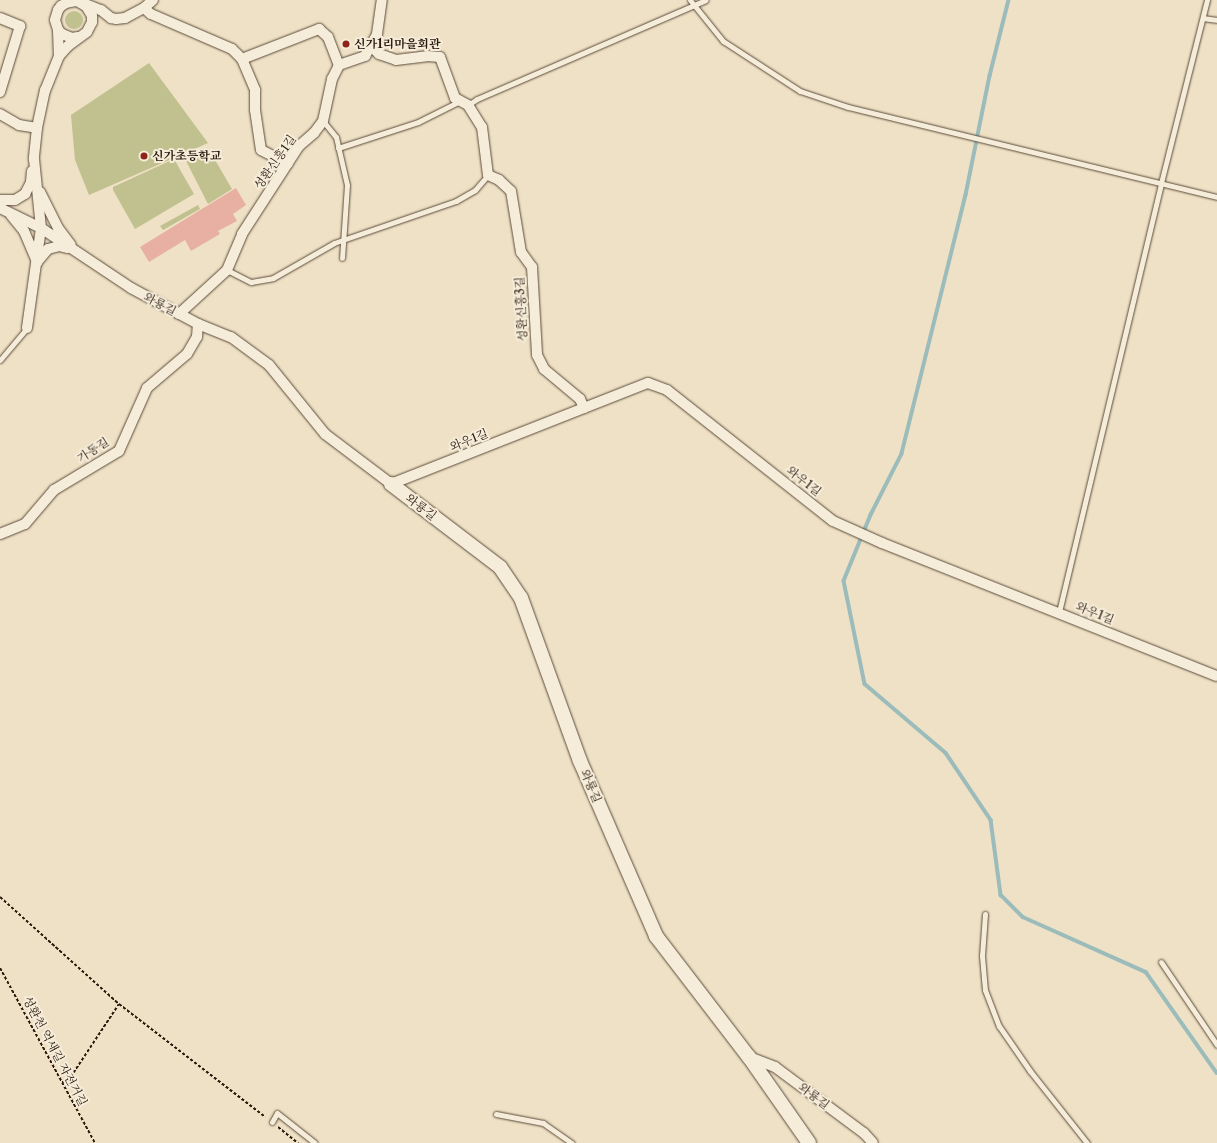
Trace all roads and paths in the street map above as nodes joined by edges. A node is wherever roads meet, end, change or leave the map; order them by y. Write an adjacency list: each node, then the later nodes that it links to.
1 (153, 0): 9 (street)
2 (382, 0): 17 (street)
3 (690, 0): 7 (lane)
4 (706, 0): 7 (lane)
5 (1207, 0): 12 (lane)
6 (78, 2): 8 (street); 11 (street); 14 (street)
7 (696, 4): 22 (lane); 30 (lane)
8 (57, 5): 15 (street)
9 (144, 8): 11 (street); 19 (street)
10 (0, 18): 21 (street)
11 (111, 18): 14 (street)
12 (1203, 18): 13 (lane); 30 (lane)
13 (1217, 20)
14 (90, 27): 16 (street)
15 (58, 30): 16 (street); 18 (street)
16 (78, 37): 18 (street)
17 (370, 45): 20 (street); 22 (street)
18 (59, 56): 25 (street)
19 (242, 59): 20 (street); 28 (street)
20 (339, 65): 24 (street, 성환신흥1길)
21 (0, 92)
22 (464, 103): 26 (lane); 29 (street)
23 (0, 114): 25 (street)
24 (323, 121): 26 (lane); 28 (street, 성환신흥1길)
25 (37, 128): 27 (street)
26 (338, 148): 36 (lane)
27 (34, 159): 31 (street); 33 (street)
28 (288, 164): 40 (street, 성환신흥1길)
29 (488, 175): 36 (lane); 45 (street, 성환신흥3길)
30 (1161, 183): 32 (lane); 48 (lane)
31 (38, 190): 35 (street); 37 (street)
32 (1217, 197)
33 (0, 200)
34 (4, 210): 35 (street, 와룡길); 39 (street)
35 (41, 228): 37 (street, 와룡길); 39 (street)
36 (344, 239): 38 (lane); 40 (lane)
37 (75, 252): 39 (street); 41 (street, 와룡길)
38 (342, 258)
39 (37, 262): 43 (street)
40 (228, 270): 41 (street, 성환신흥1길)
41 (179, 314): 42 (street, 와룡길)
42 (198, 324): 46 (street, 와룡길); 47 (street, 가동길)
43 (27, 328): 44 (lane)
44 (0, 360)
45 (584, 408): 46 (street, 와우1길); 48 (street, 와우1길)
46 (391, 484): 56 (street, 와룡길)
47 (0, 534)
48 (1059, 612): 49 (street, 와우1길)
49 (1217, 676)
50 (0, 897): 54 (path)
51 (985, 914): 66 (lane)
52 (1161, 962): 55 (lane)
53 (0, 968): 57 (path, 성환천 억새길 자전거길)
54 (119, 1004): 57 (path); 59 (path)
55 (1217, 1045)
56 (749, 1057): 64 (street, 와룡길); 65 (street, 와룡길)
57 (62, 1082): 60 (path, 성환천 억새길 자전거길)
58 (496, 1114): 63 (lane)
59 (272, 1122): 61 (path); 62 (lane)
60 (95, 1143)
61 (298, 1143)
62 (315, 1143)
63 (572, 1143)
64 (809, 1143)
65 (873, 1143)
66 (1087, 1143)

